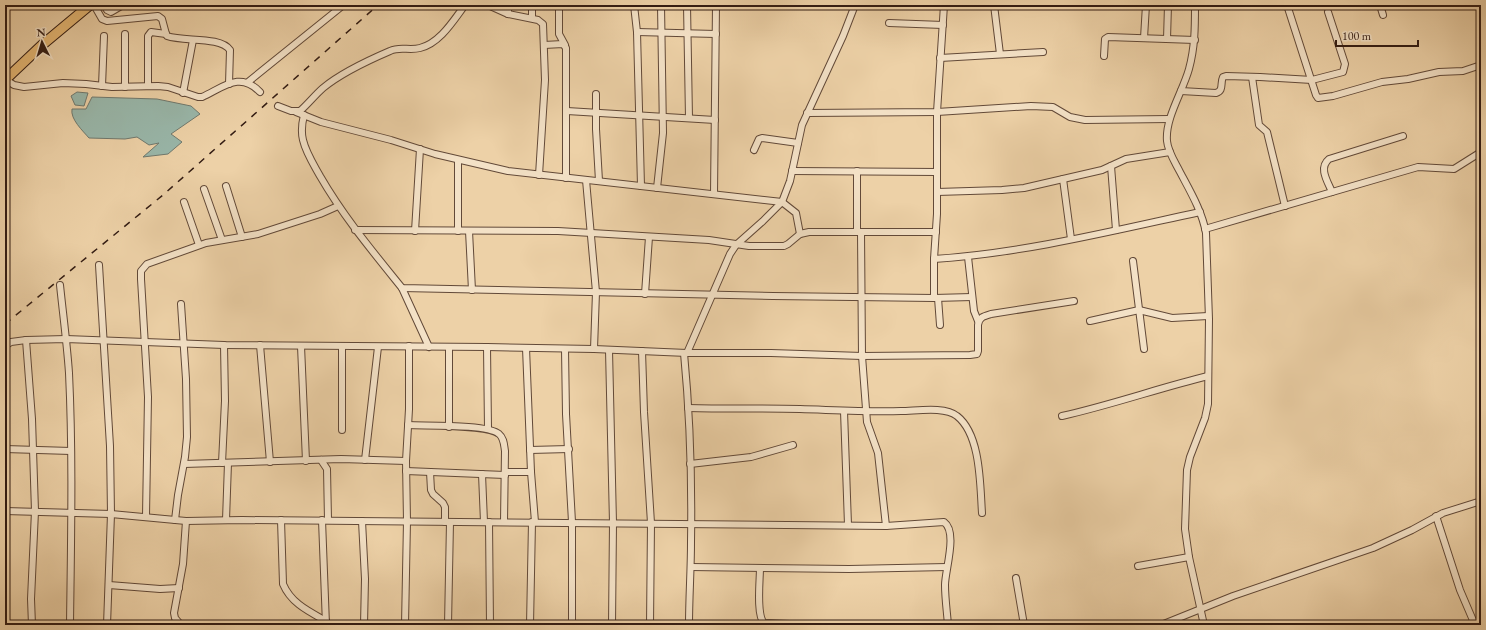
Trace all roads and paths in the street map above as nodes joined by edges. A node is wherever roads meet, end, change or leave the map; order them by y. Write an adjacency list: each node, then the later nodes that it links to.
1 (90, 5): 48 (highway)
2 (94, 5): 33 (street)
3 (104, 5): 4 (street)
4 (123, 5)
5 (465, 5): 61 (street)
6 (488, 5): 24 (street)
7 (508, 5): 24 (street)
8 (532, 5): 26 (street)
9 (559, 5): 41 (street)
10 (634, 5): 29 (street)
11 (661, 5): 30 (street)
12 (687, 5): 31 (street)
13 (716, 5): 34 (street)
14 (855, 5): 64 (street)
15 (944, 5): 28 (street)
16 (994, 5): 43 (street)
17 (1146, 5): 36 (street)
18 (1168, 5): 37 (street)
19 (1195, 5): 39 (street)
20 (1287, 5): 49 (street)
21 (1380, 5): 25 (street)
22 (342, 7): 50 (street)
23 (1328, 12): 49 (street)
24 (508, 14): 26 (street)
25 (1383, 15)
26 (532, 18): 40 (street)
27 (889, 23): 28 (street)
28 (943, 25): 45 (street)
29 (637, 32): 30 (street); 66 (street)
30 (662, 32): 31 (street); 67 (street)
31 (688, 32): 34 (street); 68 (street)
32 (124, 34): 54 (street)
33 (166, 34): 38 (street); 53 (street)
34 (716, 34): 70 (street)
35 (104, 36): 52 (street)
36 (1144, 38): 37 (street); 44 (street)
37 (1167, 38): 39 (street)
38 (193, 40): 51 (street); 57 (street)
39 (1195, 40): 55 (street)
40 (544, 45): 41 (street); 82 (street)
41 (565, 45): 60 (street)
42 (1043, 52): 43 (street)
43 (1000, 54): 45 (street)
44 (1104, 56)
45 (940, 58): 62 (street)
46 (1481, 65): 49 (street)
47 (1252, 77): 49 (street); 55 (street); 97 (street)
48 (5, 80): 52 (street)
49 (1312, 80)
50 (248, 82): 51 (street); 56 (street)
51 (229, 84): 57 (street)
52 (102, 86): 54 (street)
53 (148, 86): 54 (street); 57 (street)
54 (125, 87)
55 (1181, 91): 69 (street)
56 (260, 92)
57 (183, 93)
58 (596, 94): 63 (street)
59 (278, 106): 61 (street)
60 (567, 111): 63 (street); 83 (street)
61 (296, 112): 65 (street)
62 (936, 112): 64 (street); 69 (street); 81 (street)
63 (596, 113): 66 (street); 86 (street)
64 (807, 113): 72 (street)
65 (304, 115): 73 (street); 96 (street)
66 (639, 116): 67 (street); 88 (street)
67 (663, 116): 68 (street); 89 (street)
68 (689, 118): 70 (street)
69 (1170, 119): 75 (street)
70 (715, 120): 93 (street)
71 (1403, 136): 92 (street)
72 (798, 143): 74 (street); 79 (street)
73 (420, 149): 77 (street); 102 (street)
74 (754, 150)
75 (1170, 152): 78 (street); 98 (street)
76 (1481, 152): 92 (street)
77 (458, 160): 82 (street); 103 (street)
78 (1111, 166): 84 (street); 101 (street)
79 (792, 171): 80 (street); 95 (street)
80 (857, 171): 81 (street); 105 (street)
81 (937, 172): 91 (street)
82 (539, 175): 83 (street)
83 (566, 178): 85 (street)
84 (1063, 179): 91 (street); 111 (street)
85 (586, 180): 86 (street); 107 (street)
86 (600, 181): 88 (street)
87 (226, 186): 109 (street)
88 (641, 186): 89 (street)
89 (657, 188): 93 (street)
90 (204, 189): 112 (street)
91 (937, 192): 106 (street)
92 (1332, 192): 97 (street)
93 (714, 194): 95 (street)
94 (184, 202): 113 (street)
95 (782, 202): 108 (street); 114 (street)
96 (338, 206): 100 (street); 109 (street)
97 (1285, 206): 99 (street)
98 (1200, 212): 99 (street); 101 (street)
99 (1206, 229): 131 (street)
100 (355, 230): 102 (street); 120 (street)
101 (1116, 230): 111 (street)
102 (415, 231): 103 (street)
103 (458, 231): 104 (street)
104 (469, 231): 107 (street); 121 (street)
105 (859, 232): 106 (street); 108 (street); 126 (street)
106 (936, 232): 116 (street)
107 (590, 233): 110 (street); 122 (street)
108 (800, 234): 114 (street)
109 (242, 237): 112 (street)
110 (649, 237): 114 (street); 123 (street)
111 (1071, 239): 115 (street)
112 (222, 240): 113 (street)
113 (199, 245): 138 (street)
114 (736, 245): 124 (street)
115 (968, 257): 116 (street); 125 (street)
116 (934, 259): 127 (street)
117 (1134, 261): 130 (street)
118 (99, 265): 137 (street)
119 (60, 285): 135 (street)
120 (402, 288): 121 (street); 147 (street)
121 (472, 290): 122 (street)
122 (596, 292): 123 (street); 152 (street)
123 (645, 294): 124 (street)
124 (713, 295): 126 (street); 156 (street)
125 (972, 297): 127 (street); 132 (street)
126 (862, 298): 127 (street); 157 (street)
127 (936, 298): 134 (street)
128 (1074, 301): 132 (street)
129 (181, 304): 139 (street)
130 (1139, 310): 131 (street); 133 (street); 155 (street)
131 (1208, 316): 158 (street)
132 (978, 321): 157 (street)
133 (1090, 321)
134 (940, 325)
135 (66, 339): 136 (street); 137 (street); 172 (street)
136 (26, 340): 142 (street); 169 (street)
137 (104, 340): 138 (street); 191 (street)
138 (145, 341): 139 (street); 192 (street)
139 (184, 342): 140 (street); 179 (street)
140 (224, 344): 141 (street); 178 (street)
141 (260, 345): 143 (street); 177 (street)
142 (5, 346)
143 (301, 346): 144 (street); 175 (street)
144 (342, 346): 145 (street); 165 (street)
145 (378, 346): 146 (street); 174 (street)
146 (410, 346): 147 (street); 163 (street)
147 (429, 347): 148 (street)
148 (449, 347): 149 (street); 164 (street)
149 (486, 347): 150 (street); 166 (street)
150 (526, 348): 151 (street); 170 (street)
151 (565, 349): 152 (street); 171 (street)
152 (594, 349): 153 (street)
153 (609, 350): 154 (street); 206 (street)
154 (642, 350): 156 (street); 207 (street)
155 (1144, 350)
156 (685, 353): 157 (street); 159 (street)
157 (862, 356): 161 (street)
158 (1208, 376): 162 (street); 211 (street)
159 (688, 408): 160 (street); 180 (street)
160 (844, 411): 161 (street); 209 (street)
161 (866, 412): 190 (street); 210 (street)
162 (1062, 416)
163 (408, 425): 164 (street); 176 (street)
164 (449, 427): 166 (street)
165 (342, 430)
166 (488, 430): 185 (street)
167 (793, 445): 180 (street)
168 (5, 449): 169 (street)
169 (33, 450): 172 (street); 188 (street)
170 (530, 450): 171 (street); 183 (street)
171 (569, 450): 205 (street)
172 (71, 451): 189 (street)
173 (321, 460): 174 (street); 175 (street); 197 (street)
174 (365, 460): 176 (street)
175 (306, 461): 177 (street)
176 (406, 461): 181 (street)
177 (270, 462): 178 (street)
178 (225, 463): 179 (street); 195 (street)
179 (184, 464): 194 (street)
180 (690, 464): 208 (street)
181 (406, 471): 182 (street); 200 (street)
182 (430, 472): 184 (street); 201 (street)
183 (531, 472): 185 (street); 204 (street)
184 (482, 474): 185 (street); 202 (street)
185 (505, 474): 203 (street)
186 (1481, 501): 193 (street)
187 (5, 511): 188 (street)
188 (35, 511): 189 (street); 221 (street)
189 (71, 512): 191 (street); 222 (street)
190 (982, 513)
191 (110, 514): 192 (street); 217 (street)
192 (146, 516): 194 (street)
193 (1436, 516): 219 (street); 239 (street)
194 (176, 520): 198 (street)
195 (226, 520): 196 (street); 198 (street)
196 (281, 520): 197 (street); 220 (street)
197 (325, 520): 199 (street); 220 (street)
198 (186, 521): 218 (street)
199 (362, 521): 200 (street); 225 (street)
200 (407, 521): 201 (street); 226 (street)
201 (448, 522): 202 (street); 227 (street)
202 (486, 522): 203 (street); 228 (street)
203 (504, 522): 204 (street)
204 (533, 522): 205 (street); 229 (street)
205 (572, 522): 206 (street); 230 (street)
206 (613, 523): 207 (street); 231 (street)
207 (651, 523): 208 (street); 232 (street)
208 (691, 524): 209 (street); 213 (street)
209 (848, 525): 210 (street)
210 (886, 526): 214 (street)
211 (1189, 557): 212 (street); 219 (street)
212 (1138, 566)
213 (691, 567): 215 (street); 233 (street)
214 (947, 567): 215 (street); 235 (street)
215 (760, 568): 234 (street)
216 (1016, 578): 236 (street)
217 (109, 585): 218 (street); 223 (street)
218 (179, 588): 224 (street)
219 (1199, 609): 237 (street); 238 (street)
220 (326, 623)
221 (32, 625)
222 (70, 625)
223 (107, 625)
224 (181, 625)
225 (364, 625)
226 (405, 625)
227 (448, 625)
228 (490, 625)
229 (530, 625)
230 (572, 625)
231 (612, 625)
232 (650, 625)
233 (689, 625)
234 (870, 625)
235 (948, 625)
236 (1024, 625)
237 (1161, 625)
238 (1204, 625)
239 (1475, 625)

